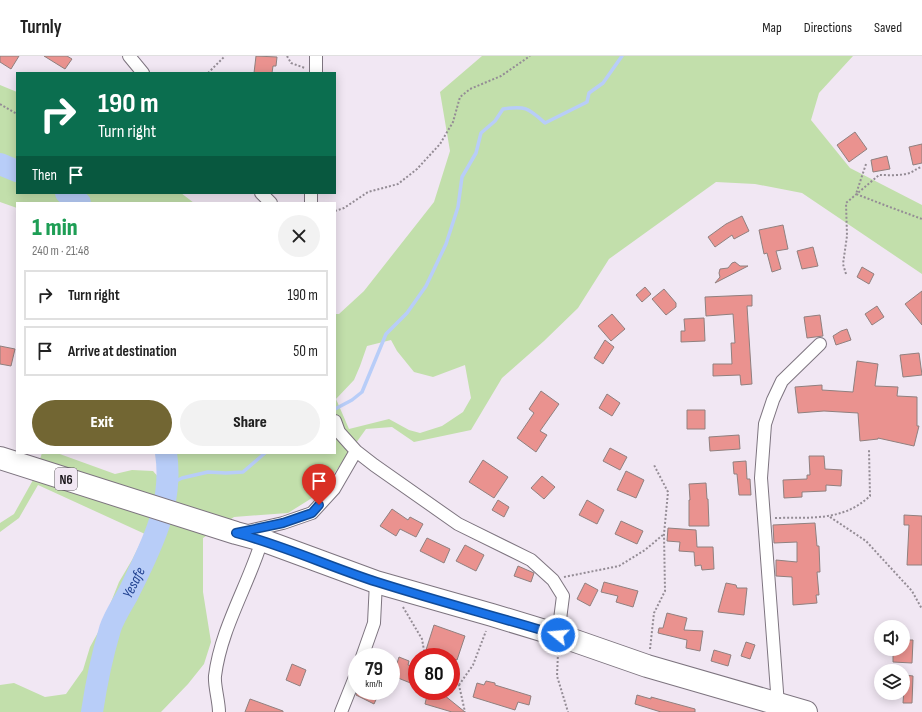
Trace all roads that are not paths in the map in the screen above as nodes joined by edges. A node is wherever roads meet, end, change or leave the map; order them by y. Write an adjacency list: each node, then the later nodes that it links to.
1 (129, 56): 3 (street)
2 (316, 56): 4 (street)
3 (142, 72)
4 (316, 72)
5 (262, 194): 6 (street)
6 (270, 202)
7 (820, 344): 17 (street)
8 (337, 426): 9 (street)
9 (356, 451): 11 (street); 14 (street)
10 (0, 458): 11 (highway, N6)
11 (236, 533): 12 (highway, N6)
12 (262, 540): 13 (highway, N6); 18 (street)
13 (376, 582): 14 (highway, N6); 15 (street)
14 (558, 635): 17 (highway, N6)
15 (365, 648)
16 (348, 694): 19 (street)
17 (778, 704): 20 (highway, N6)
18 (219, 712)
19 (341, 712)
20 (806, 712)

